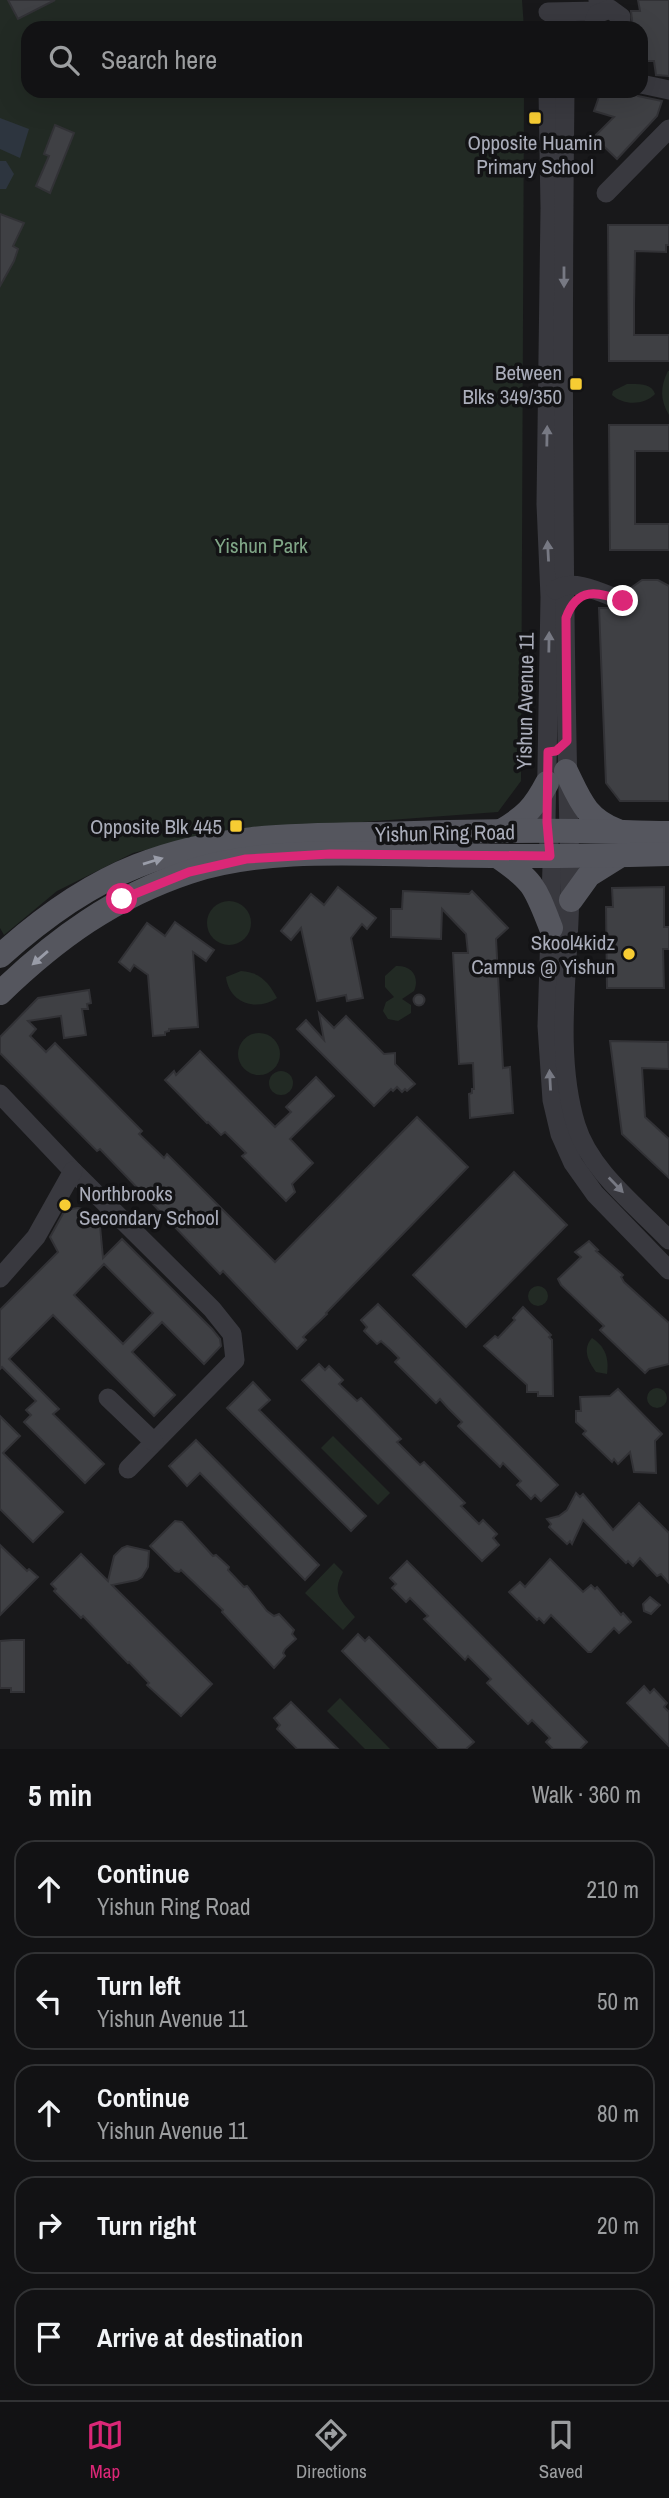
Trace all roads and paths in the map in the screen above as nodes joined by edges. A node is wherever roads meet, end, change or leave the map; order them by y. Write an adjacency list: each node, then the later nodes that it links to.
1 (556, 13): 2 (street)
2 (598, 13): 3 (street)
3 (621, 21)
4 (648, 86): 5 (street)
5 (669, 90)
6 (548, 98): 10 (street, Yishun Avenue 11, one-way to 6)
7 (565, 98): 10 (street, Yishun Avenue 11, one-way to 10)
8 (669, 129): 9 (street)
9 (606, 193)
10 (558, 591): 11 (street); 13 (street, Yishun Avenue 11); 15 (street, Yishun Avenue 11, one-way to 10)
11 (602, 593): 12 (street); 13 (street)
12 (623, 601)
13 (566, 618): 14 (street, Yishun Avenue 11)
14 (567, 741): 15 (street); 16 (street, Yishun Avenue 11)
15 (548, 752): 16 (street, Yishun Avenue 11)
16 (556, 777): 17 (main road); 19 (street, Yishun Avenue 11); 20 (main road)
17 (500, 831): 19 (main road, Yishun Ring Road); 25 (main road, Yishun Ring Road, one-way to 17)
18 (669, 833): 20 (main road, Yishun Ring Road)
19 (559, 843): 20 (main road, Yishun Ring Road); 22 (main road, Yishun Ring Road); 23 (street, Yishun Avenue 11); 24 (street, Yishun Avenue 11)
20 (622, 844): 21 (main road, Yishun Ring Road); 23 (main road)
21 (669, 854)
22 (497, 856): 24 (main road); 26 (main road, Yishun Ring Road, one-way to 26)
23 (571, 900): 29 (street, Yishun Avenue 11, one-way to 29)
24 (551, 928): 30 (street, Yishun Avenue 11, one-way to 24)
25 (2, 950)
26 (0, 993)
27 (0, 1094): 28 (street)
28 (73, 1171): 31 (street); 33 (street)
29 (669, 1240)
30 (669, 1270)
31 (0, 1278)
32 (108, 1398): 33 (street)
33 (154, 1442): 34 (street)
34 (128, 1469)

